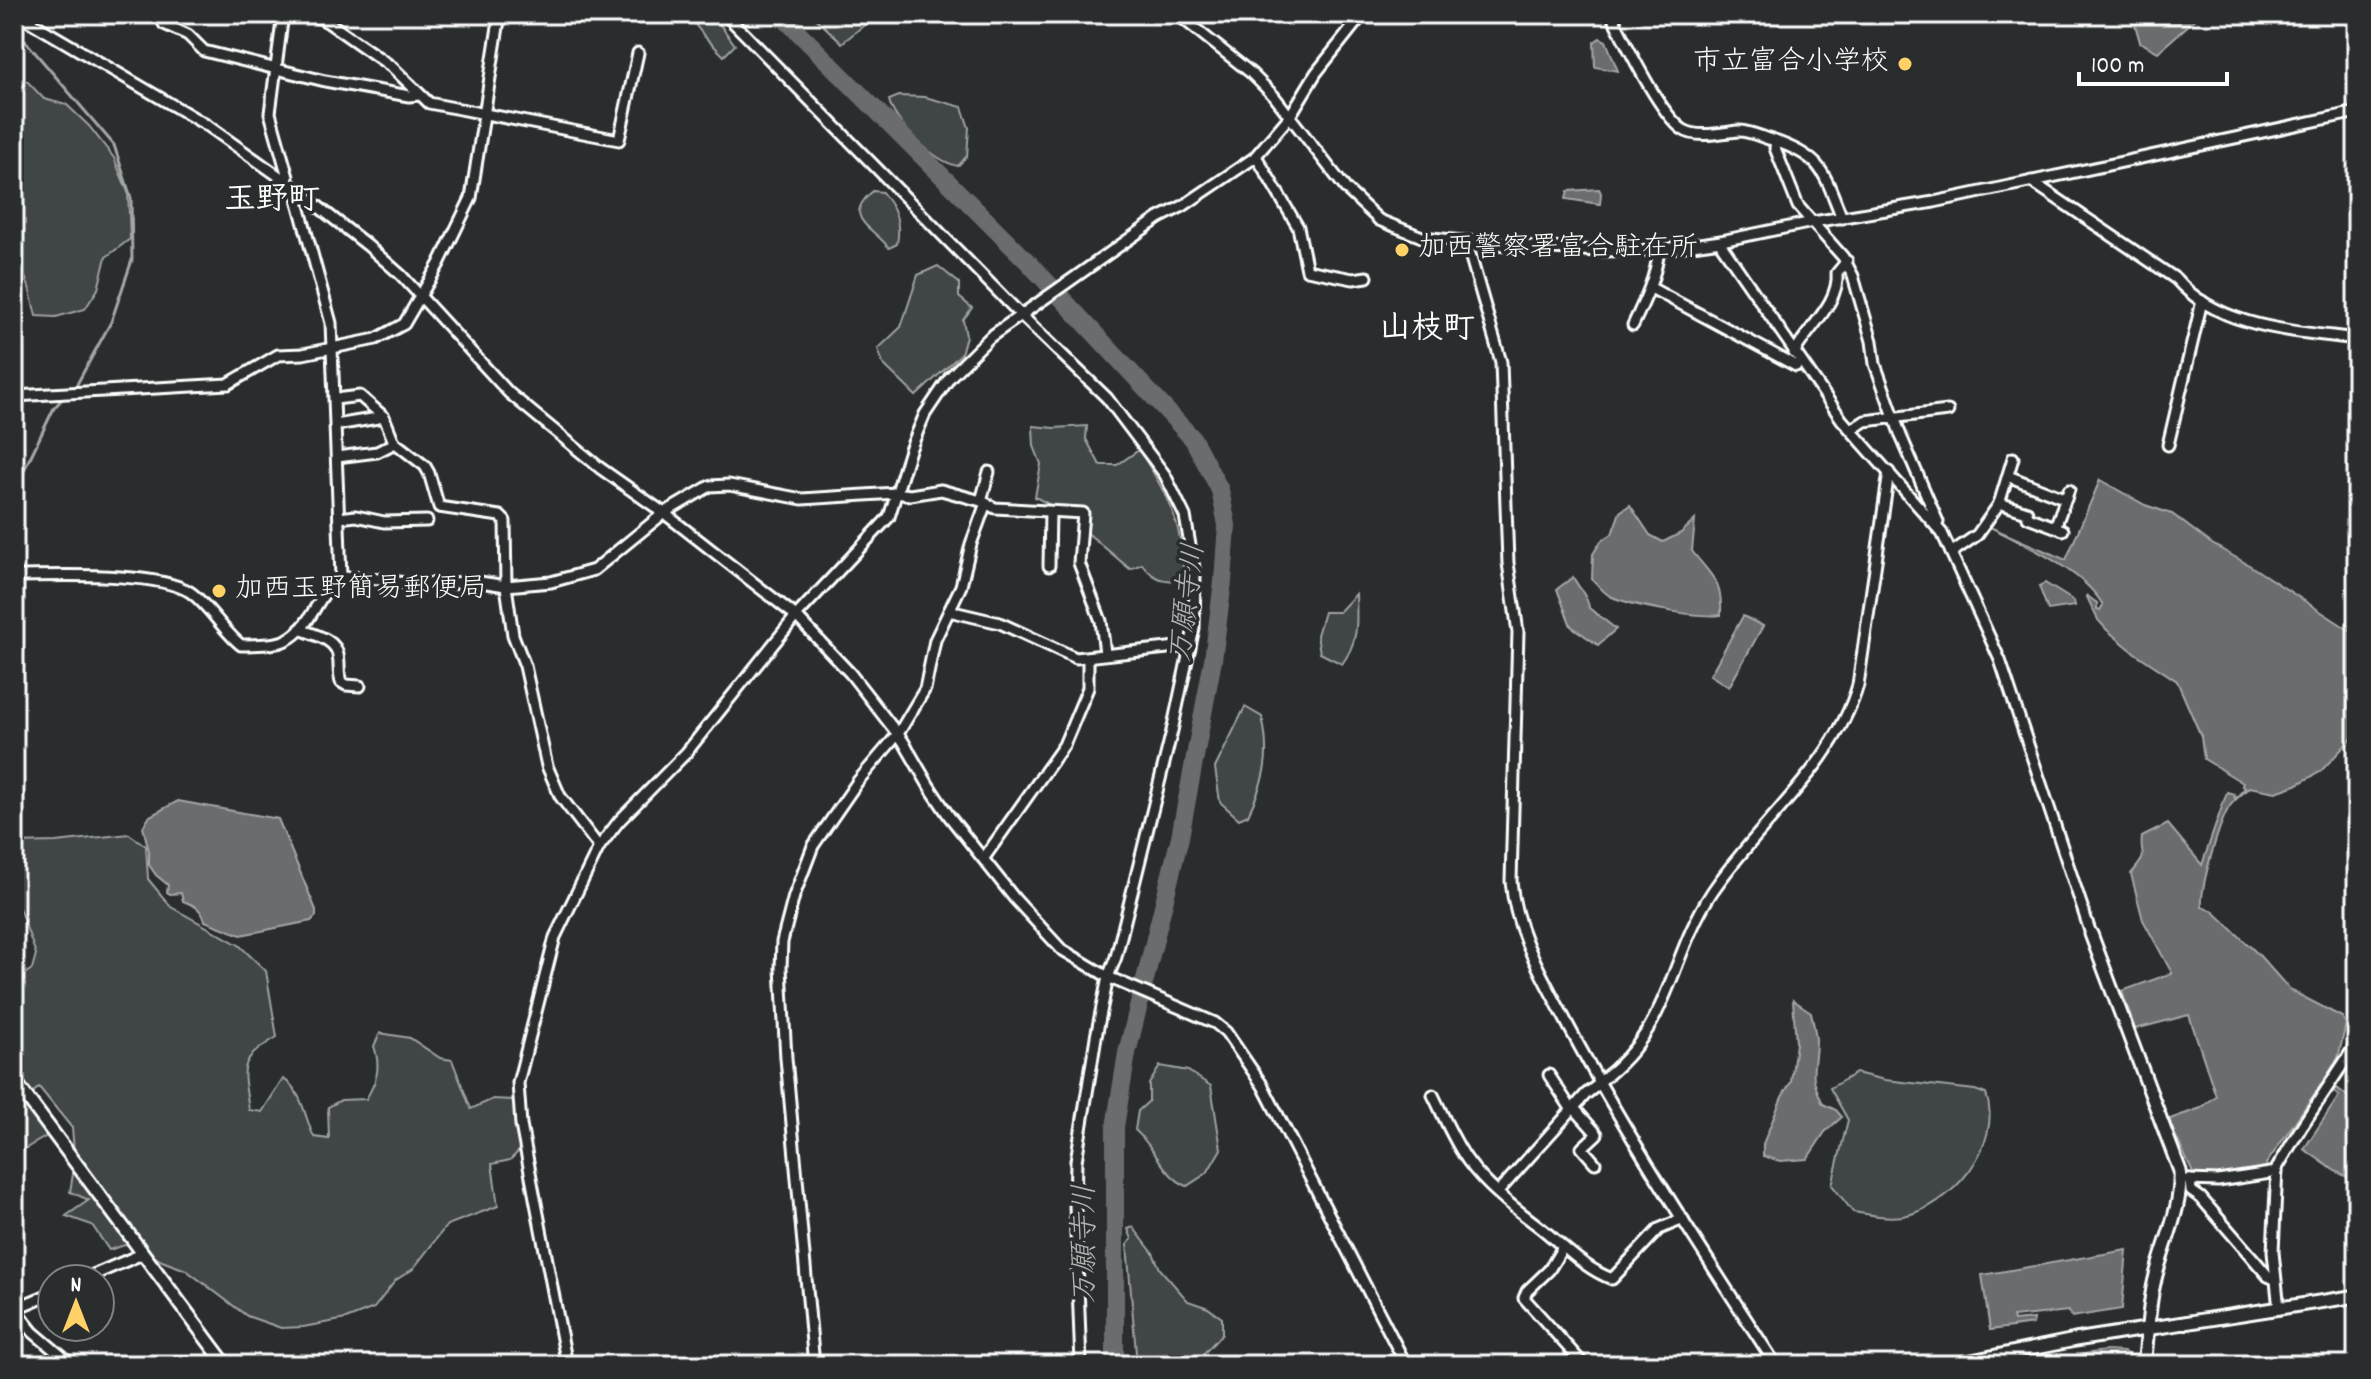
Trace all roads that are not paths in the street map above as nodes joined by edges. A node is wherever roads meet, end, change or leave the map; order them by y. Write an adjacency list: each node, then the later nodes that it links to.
1 (160, 14): 11 (street)
2 (283, 14): 11 (street)
3 (297, 14): 12 (street)
4 (500, 14): 14 (street)
5 (725, 14): 31 (street)
6 (1177, 14): 15 (street)
7 (1363, 14): 15 (street)
8 (1611, 14): 16 (street)
9 (15, 15): 19 (street)
10 (638, 53): 14 (street)
11 (275, 69): 12 (street); 19 (street)
12 (419, 95): 14 (street)
13 (2357, 112): 18 (street)
14 (483, 113): 29 (street)
15 (1290, 116): 17 (street); 23 (street)
16 (1776, 142): 21 (street); 22 (street)
17 (1256, 156): 27 (street); 31 (street)
18 (2031, 181): 21 (street); 30 (street)
19 (287, 182): 20 (street)
20 (303, 195): 29 (street); 34 (street)
21 (1842, 218): 22 (street)
22 (1811, 222): 24 (street); 26 (street)
23 (1469, 241): 25 (street); 78 (street)
24 (1721, 241): 25 (street); 35 (street)
25 (1659, 249): 28 (street)
26 (1847, 261): 35 (street); 40 (street)
27 (1367, 277)
28 (1651, 288): 32 (street); 35 (street)
29 (420, 296): 34 (street); 54 (street)
30 (2202, 301): 33 (street); 44 (street)
31 (1024, 314): 50 (street); 66 (street)
32 (1633, 325)
33 (2357, 339)
34 (331, 349): 36 (street); 37 (street)
35 (1797, 357): 42 (street)
36 (14, 396)
37 (335, 399): 39 (street); 41 (street)
38 (1948, 411): 40 (street)
39 (384, 417): 41 (street); 43 (street)
40 (1895, 418): 42 (street); 57 (street)
41 (336, 425): 45 (street)
42 (1851, 430): 48 (street)
43 (395, 443): 45 (street); 62 (street)
44 (2168, 445)
45 (337, 457): 55 (street)
46 (2013, 458): 49 (street)
47 (989, 472): 51 (street)
48 (1889, 472): 57 (street); 78 (street)
49 (2008, 476): 52 (street); 52 (street)
50 (896, 493): 51 (street); 54 (street); 64 (street)
51 (984, 502): 53 (street); 63 (street)
52 (1999, 503): 58 (street)
53 (1050, 512): 59 (street); 67 (street)
54 (664, 513): 62 (street); 64 (street)
55 (339, 518): 56 (street); 61 (street)
56 (427, 521)
57 (1936, 526): 58 (street)
58 (1951, 553): 73 (street)
59 (1049, 566)
60 (14, 576): 65 (street)
61 (341, 577): 62 (street); 65 (street)
62 (506, 586): 71 (street)
63 (949, 611): 68 (street); 70 (street)
64 (796, 616): 70 (street); 71 (street)
65 (300, 629): 69 (street)
66 (1190, 648): 67 (street); 74 (street)
67 (1105, 653): 68 (street)
68 (1088, 657): 72 (street)
69 (360, 686)
70 (898, 734): 72 (street); 98 (street)
71 (599, 847): 97 (street)
72 (984, 858): 74 (street)
73 (2091, 934): 83 (street)
74 (1111, 978): 99 (street); 100 (street)
75 (2357, 1043): 82 (street)
76 (1549, 1075): 80 (street)
77 (14, 1080): 87 (street)
78 (1599, 1083): 80 (street); 85 (street)
79 (1433, 1095): 84 (street)
80 (1573, 1109): 81 (street); 84 (street)
81 (1595, 1163)
82 (2277, 1172): 83 (street); 89 (street)
83 (2185, 1180): 89 (street); 94 (street)
84 (1498, 1192): 86 (street)
85 (1683, 1219): 86 (street); 102 (street)
86 (1563, 1247): 101 (street)
87 (142, 1254): 88 (street); 96 (street)
88 (116, 1265)
89 (2275, 1279): 93 (street)
90 (2357, 1296): 93 (street)
91 (36, 1299): 92 (street)
92 (14, 1308): 95 (street)
93 (2279, 1309): 94 (street)
94 (2149, 1327): 103 (street); 104 (street)
95 (72, 1365)
96 (226, 1365)
97 (567, 1365)
98 (814, 1365)
99 (1081, 1365)
100 (1406, 1365)
101 (1584, 1365)
102 (1776, 1365)
103 (1952, 1365)
104 (2144, 1365)

